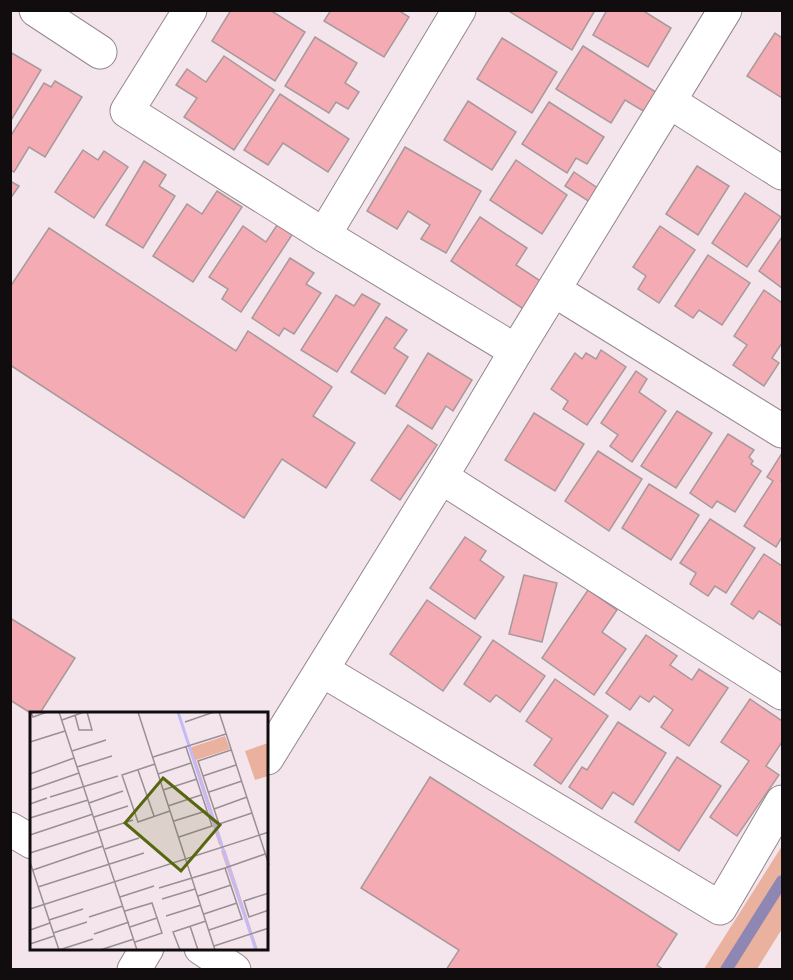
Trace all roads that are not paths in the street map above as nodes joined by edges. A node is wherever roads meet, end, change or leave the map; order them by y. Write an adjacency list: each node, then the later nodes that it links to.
1 (36, 10): 5 (street)
2 (190, 10): 8 (street)
3 (459, 10): 8 (street)
4 (725, 10): 6 (street)
5 (100, 52)
6 (670, 102): 7 (street); 9 (street)
7 (783, 173)
8 (324, 235): 10 (street)
9 (554, 290): 10 (street); 11 (street)
10 (516, 351): 12 (street)
11 (783, 431)
12 (441, 477): 13 (street); 14 (street)
13 (322, 670): 15 (street); 16 (street)
14 (783, 693)
15 (268, 756)
16 (783, 802)
17 (10, 829): 18 (street)
18 (30, 842)
19 (146, 950): 21 (street)
20 (204, 950): 22 (street)
21 (134, 969)
22 (234, 969)

